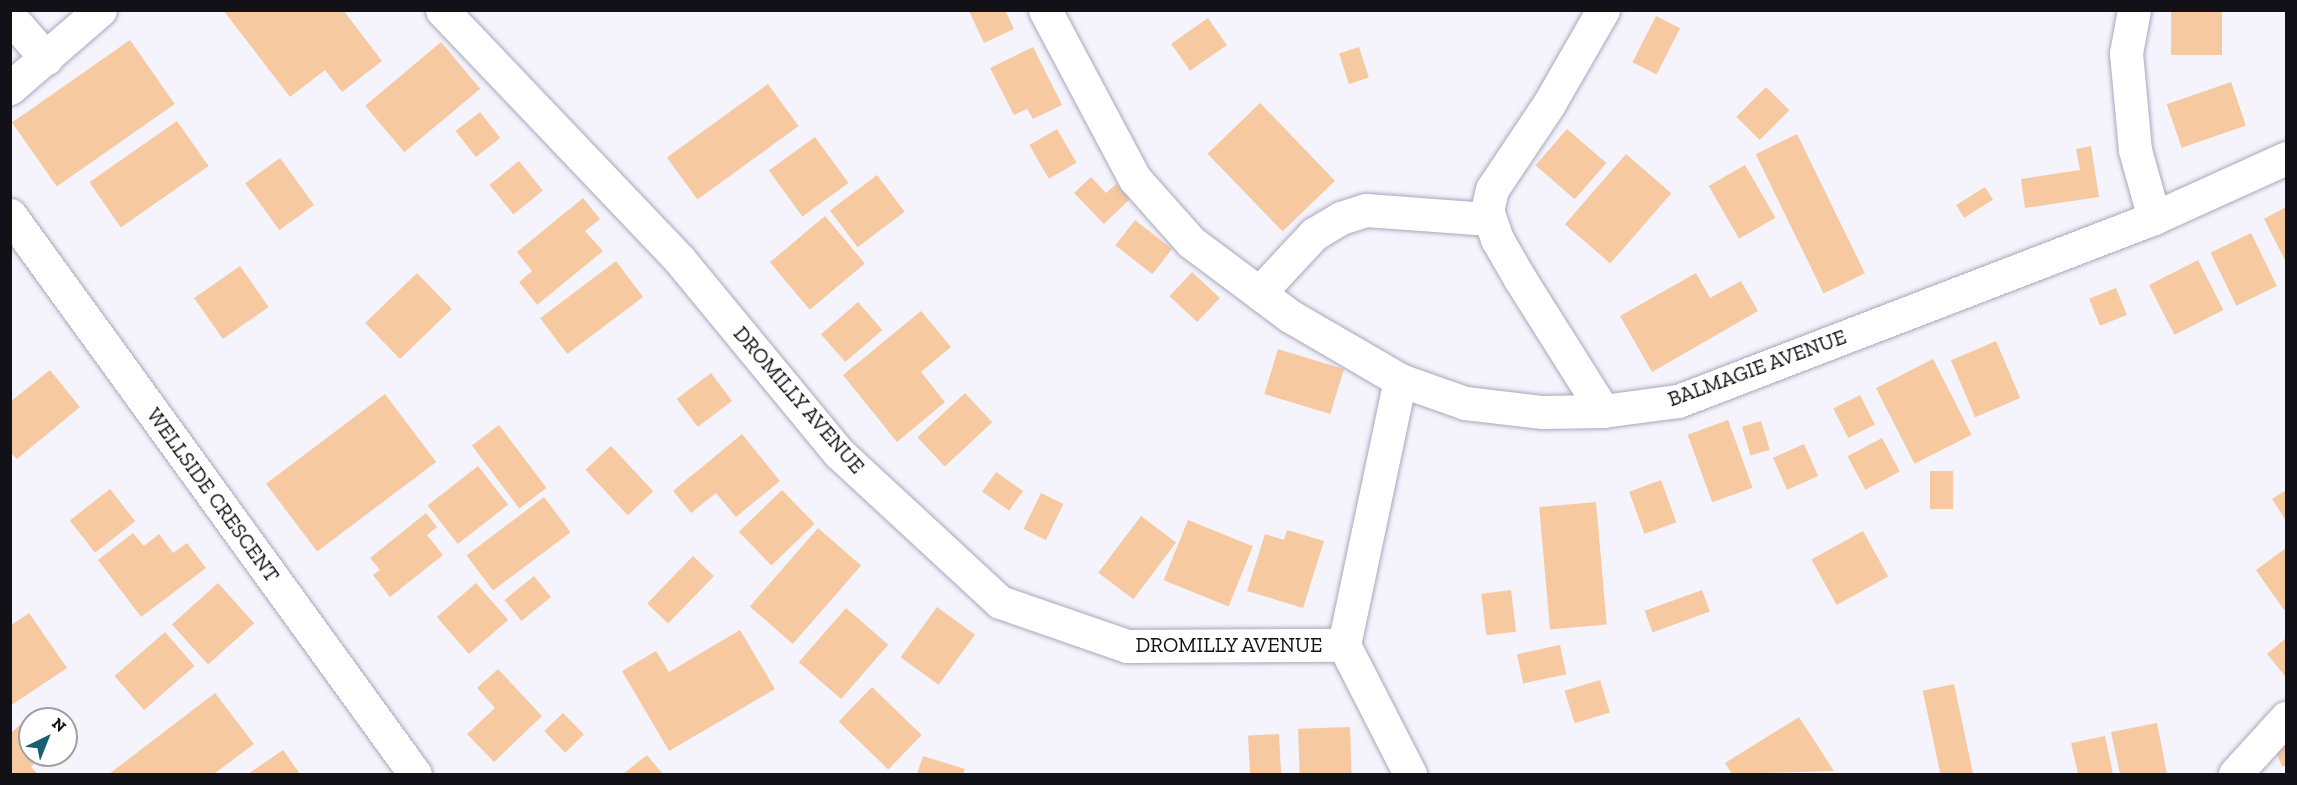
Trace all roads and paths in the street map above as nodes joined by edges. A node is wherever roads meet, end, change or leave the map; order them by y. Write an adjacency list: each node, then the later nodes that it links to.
1 (100, 10): 7 (street)
2 (442, 10): 16 (street, DROMILLY AVENUE)
3 (1045, 10): 13 (street, BALMAGIE AVENUE)
4 (1603, 10): 12 (street)
5 (2134, 10): 11 (street)
6 (10, 17): 7 (street)
7 (46, 58): 8 (street)
8 (10, 88)
9 (2286, 158): 11 (street, BALMAGIE AVENUE)
10 (10, 215): 18 (street, WELLSIDE CRESCENT)
11 (2154, 218): 15 (street, BALMAGIE AVENUE)
12 (1490, 219): 13 (street); 15 (street)
13 (1259, 293): 14 (street, BALMAGIE AVENUE)
14 (1400, 380): 15 (street, BALMAGIE AVENUE); 16 (street)
15 (1603, 411)
16 (1344, 645): 19 (street)
17 (2286, 718): 20 (street)
18 (415, 774)
19 (1410, 774)
20 (2235, 774)

